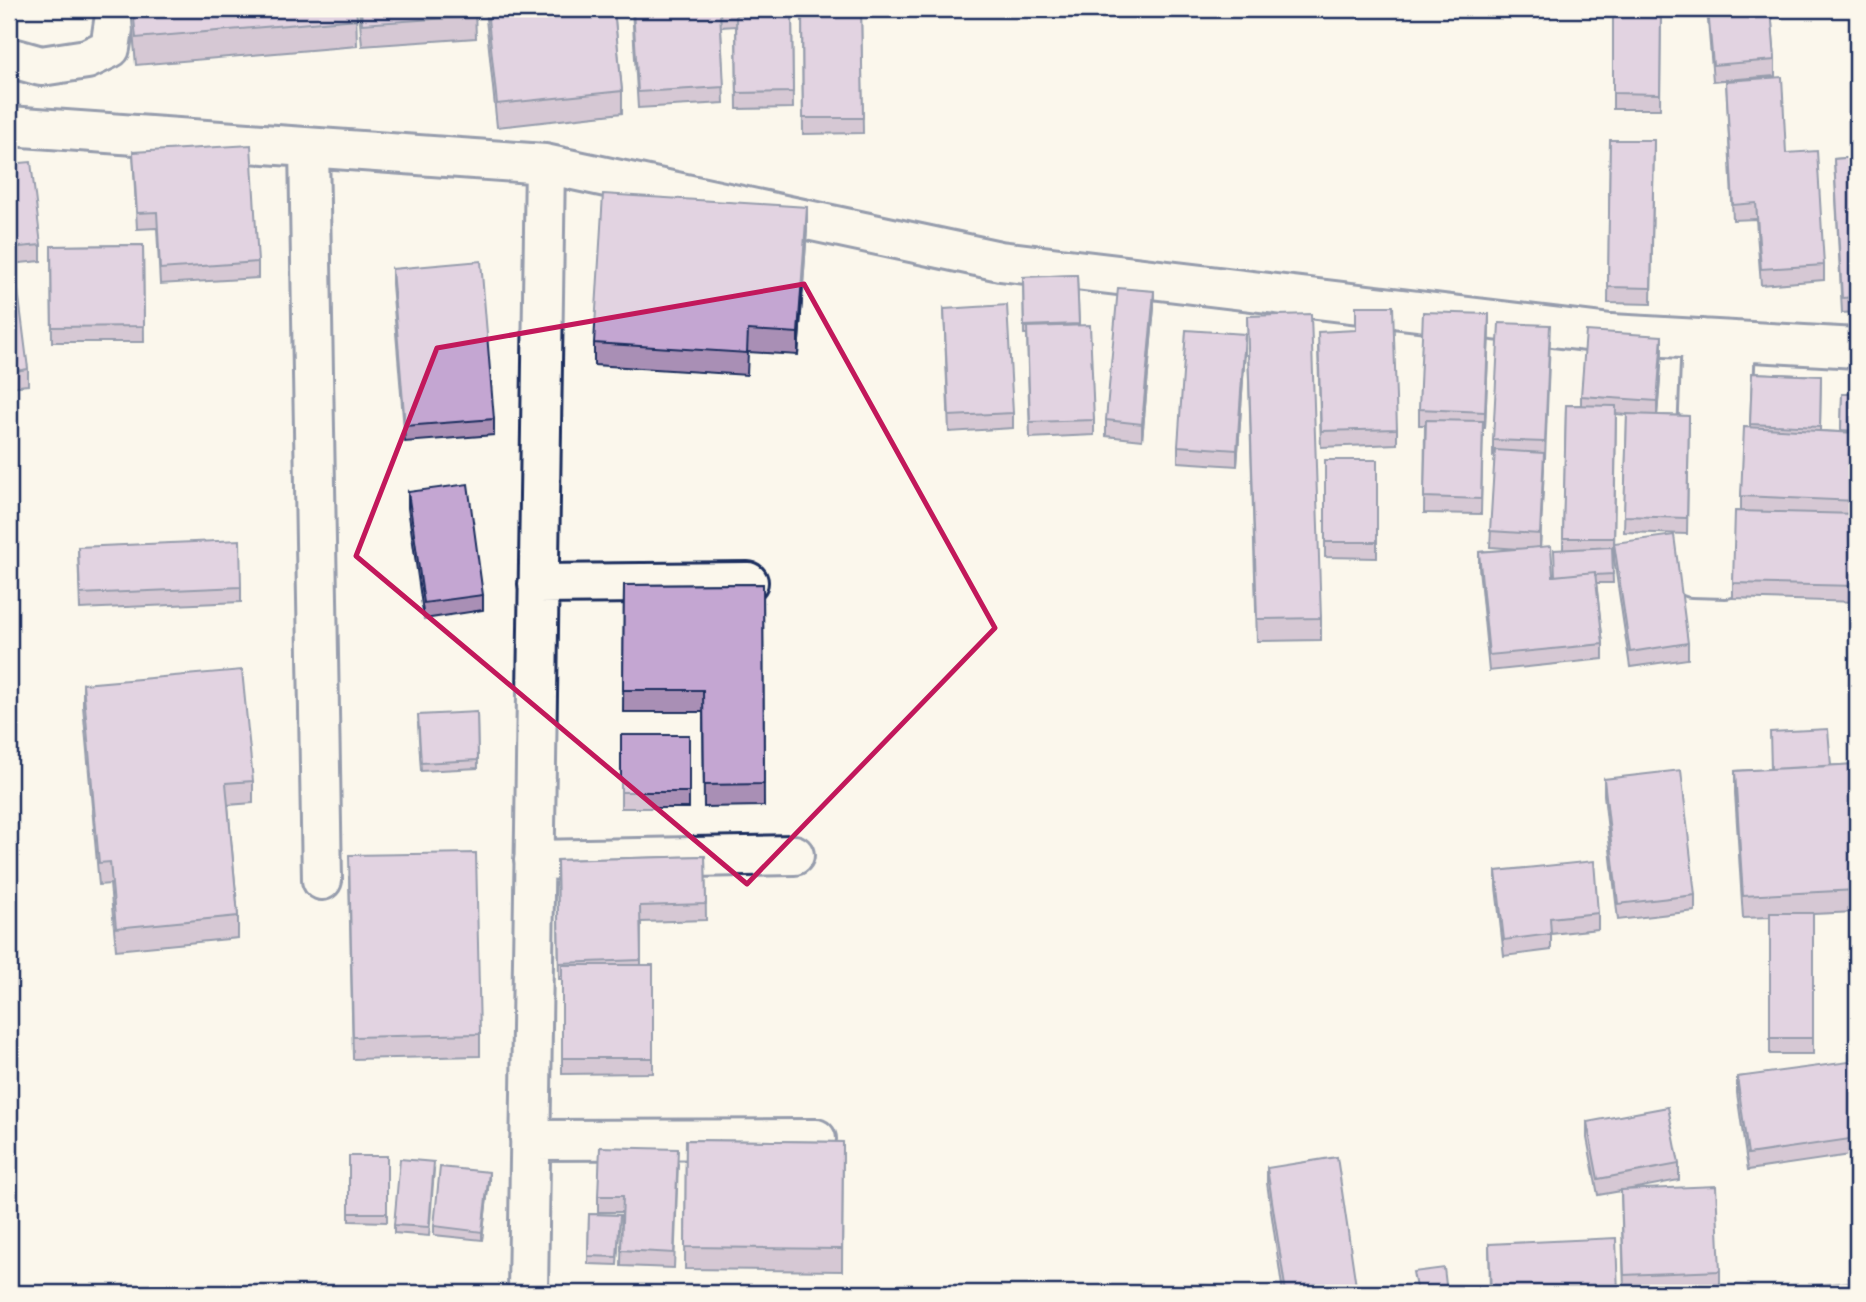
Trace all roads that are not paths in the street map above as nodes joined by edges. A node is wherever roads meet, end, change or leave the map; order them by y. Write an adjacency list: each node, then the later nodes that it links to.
1 (116, 9): 2 (street)
2 (9, 57)
3 (9, 126): 4 (street)
4 (309, 148): 5 (street); 12 (street)
5 (545, 164): 6 (street); 9 (street)
6 (1718, 340): 6 (street); 7 (street)
7 (1857, 348)
8 (748, 582): 9 (street)
9 (538, 584): 11 (street)
10 (794, 855): 11 (street)
11 (534, 860): 14 (street)
12 (322, 880)
13 (816, 1139): 14 (street)
14 (530, 1140): 15 (street)
15 (528, 1293)

